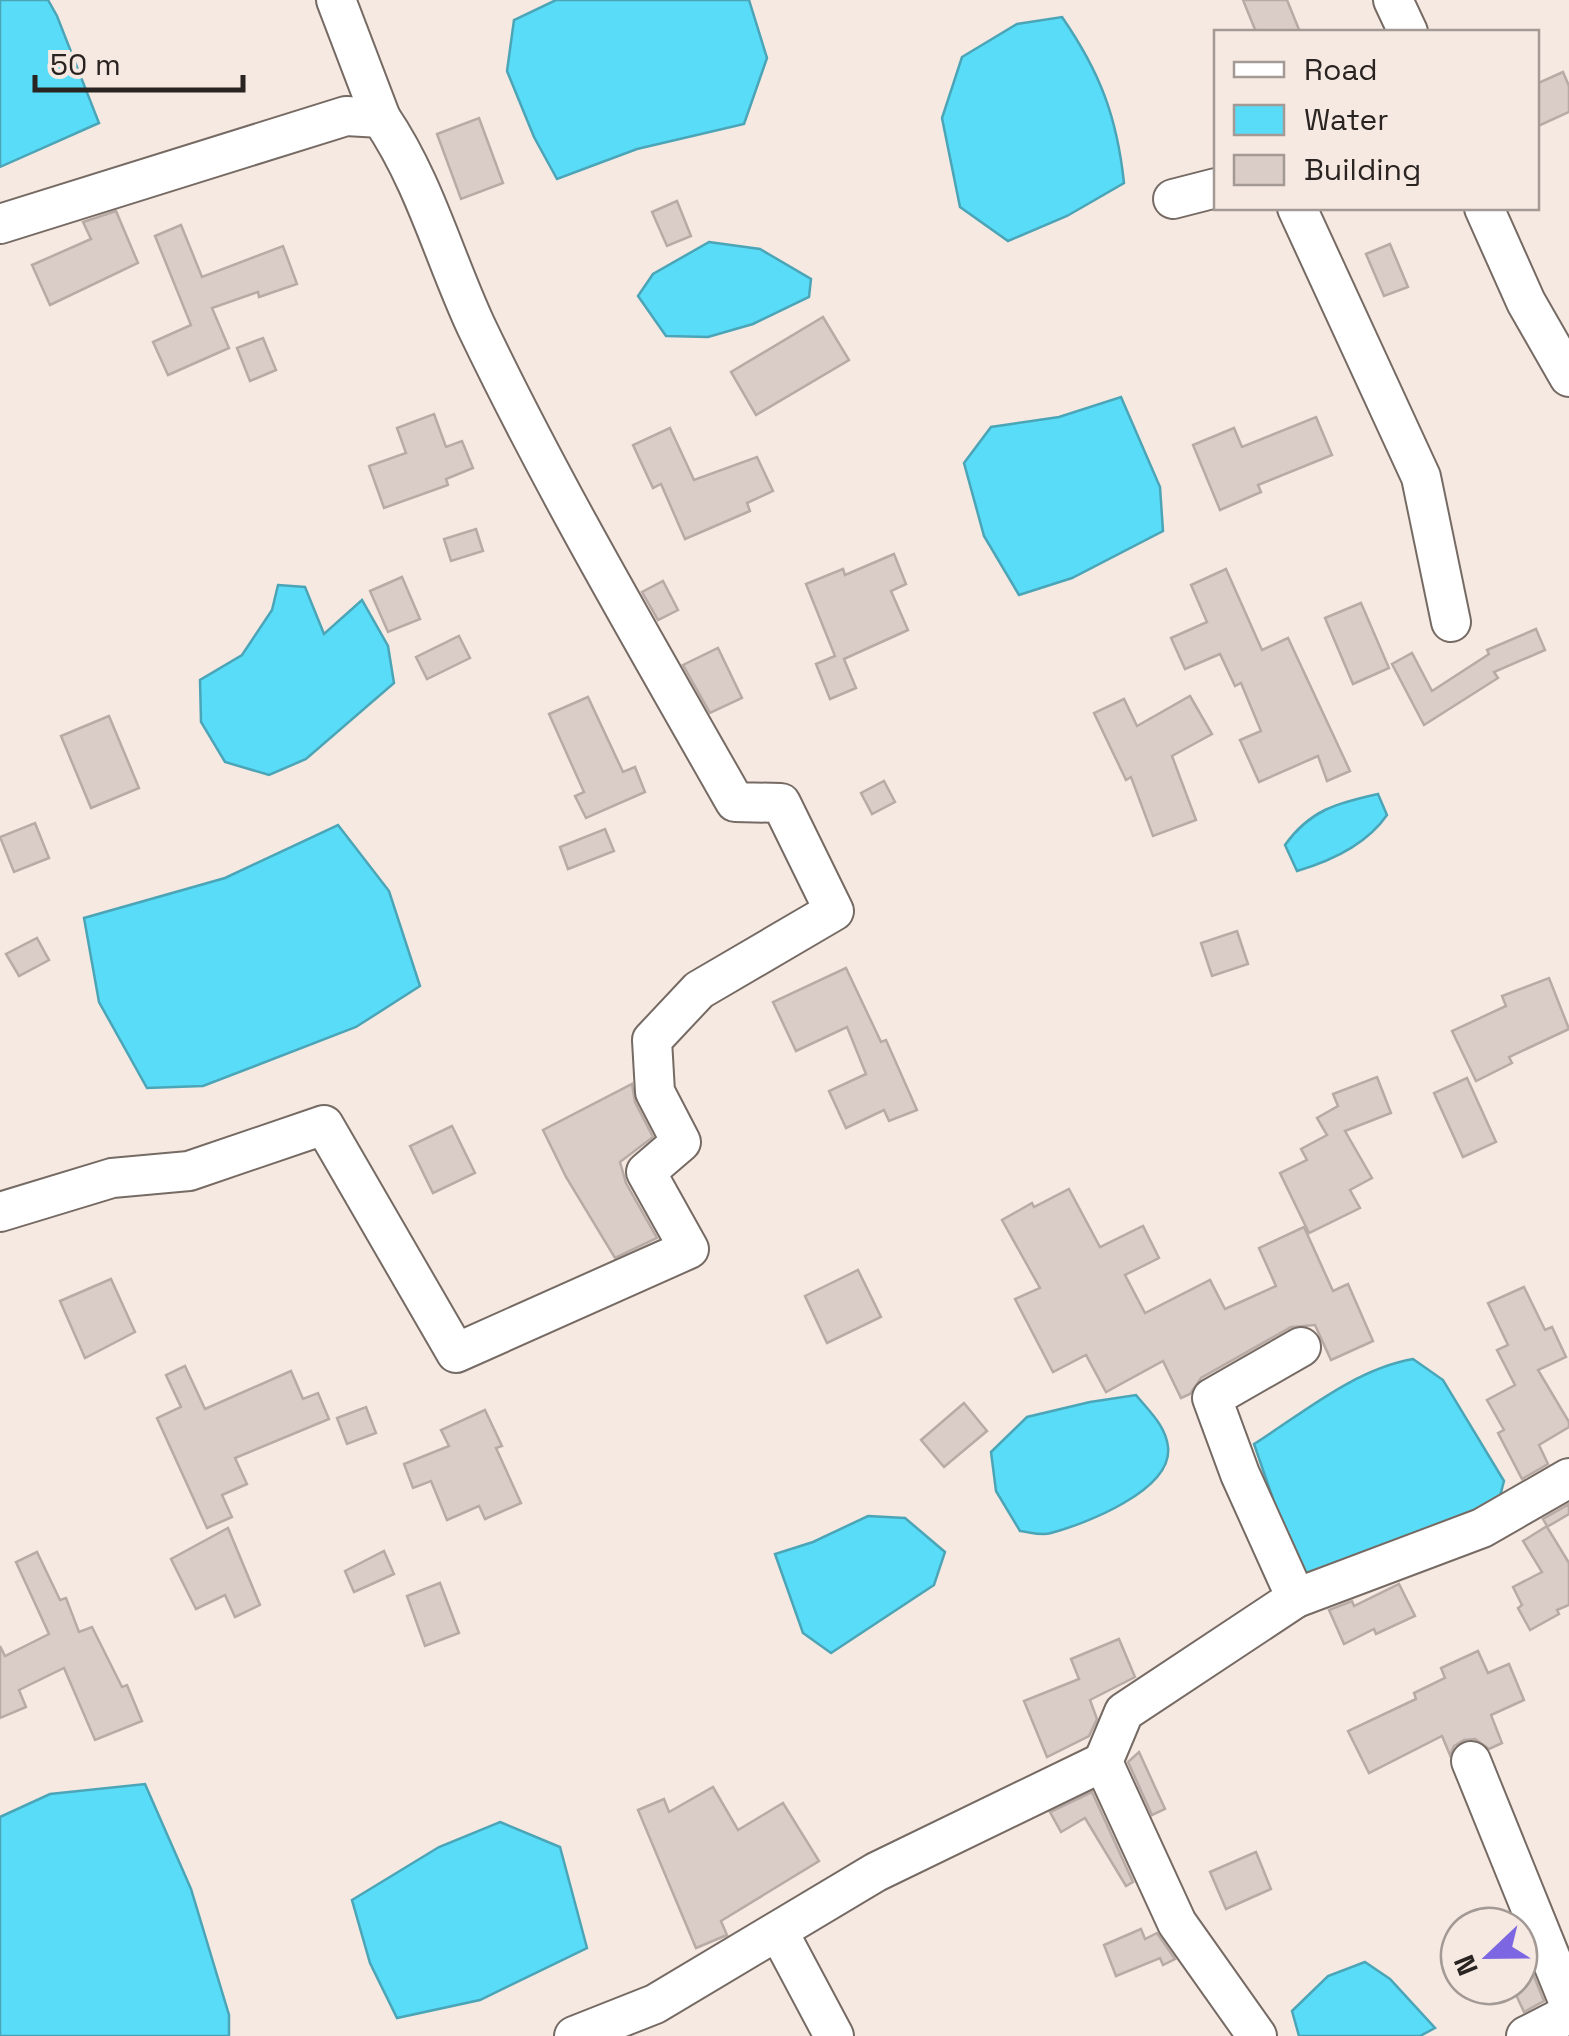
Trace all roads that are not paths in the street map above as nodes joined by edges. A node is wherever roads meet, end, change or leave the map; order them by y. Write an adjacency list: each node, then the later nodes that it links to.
1 (336, 0): 4 (street)
2 (1394, 0): 3 (street)
3 (1407, 30)
4 (382, 118): 9 (street); 12 (street)
5 (1214, 189): 6 (street)
6 (1173, 199)
7 (1297, 210): 11 (street)
8 (1485, 210): 10 (street)
9 (0, 224)
10 (1569, 377)
11 (1450, 622)
12 (0, 1212)
13 (1301, 1348): 15 (street)
14 (1569, 1478): 15 (street)
15 (1296, 1598): 17 (street)
16 (1471, 1761): 19 (street)
17 (1102, 1762): 18 (street); 23 (street)
18 (778, 1931): 21 (street); 22 (street)
19 (1569, 2003)
20 (1569, 2014): 24 (street)
21 (574, 2036)
22 (834, 2036)
23 (1257, 2036)
24 (1526, 2036)

